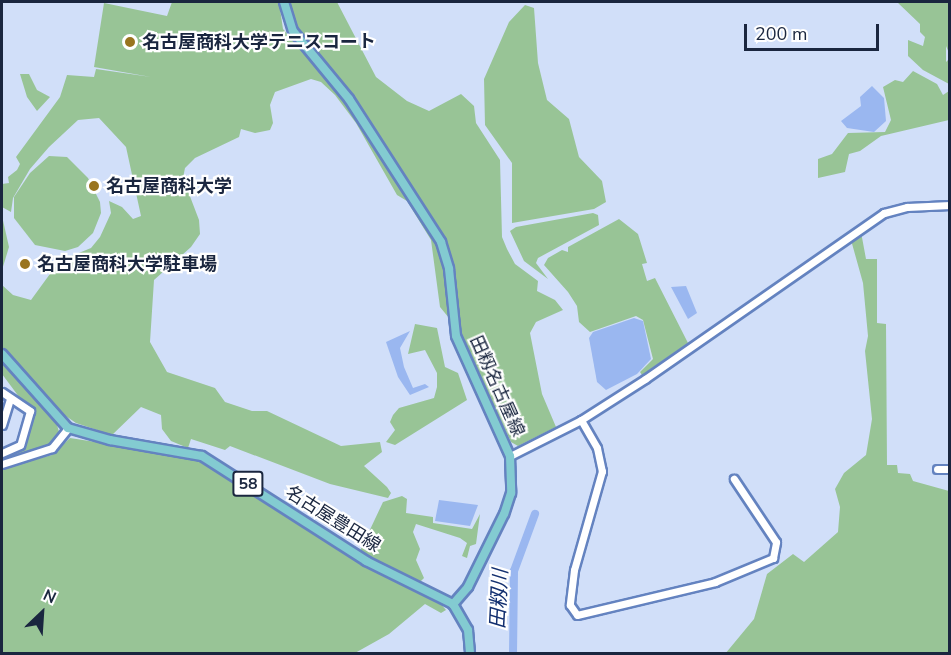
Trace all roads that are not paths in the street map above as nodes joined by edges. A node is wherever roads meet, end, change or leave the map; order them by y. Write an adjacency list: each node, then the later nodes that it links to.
1 (284, 2): 10 (main road, 田籾名古屋線)
2 (950, 205): 6 (street)
3 (2, 354): 8 (main road)
4 (2, 392): 5 (street)
5 (10, 398): 7 (street); 9 (street)
6 (581, 420): 10 (street); 14 (street)
7 (2, 425)
8 (68, 428): 11 (street); 15 (main road, 名古屋豊田線 / 58)
9 (2, 453)
10 (510, 456): 15 (main road, 田籾名古屋線)
11 (2, 464)
12 (938, 469): 13 (street)
13 (950, 469)
14 (734, 479)
15 (453, 604): 16 (main road)
16 (470, 654)

